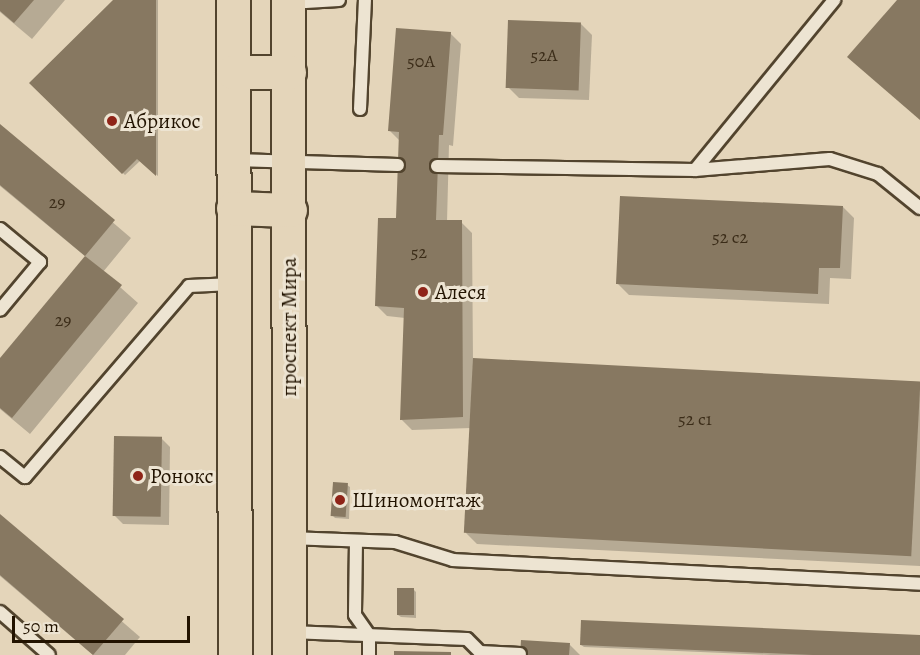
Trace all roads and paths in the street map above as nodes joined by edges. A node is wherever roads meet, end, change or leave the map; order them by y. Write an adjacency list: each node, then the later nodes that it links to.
1 (233, 0): 6 (main road)
2 (339, 0): 5 (lane)
3 (365, 0): 8 (lane)
4 (834, 0): 13 (lane)
5 (288, 1): 7 (main road, проспект Мира)
6 (233, 72): 7 (main road); 9 (main road)
7 (289, 72): 10 (main road, проспект Мира)
8 (360, 109)
9 (233, 160): 10 (lane); 14 (main road)
10 (290, 162): 11 (lane); 16 (main road, проспект Мира)
11 (398, 165)
12 (437, 166): 13 (lane)
13 (695, 170): 15 (lane)
14 (233, 208): 16 (main road); 18 (main road)
15 (920, 208)
16 (290, 210): 21 (main road, проспект Мира)
17 (0, 229): 19 (lane)
18 (234, 284): 20 (lane); 30 (main road)
19 (0, 310)
20 (0, 457)
21 (288, 538): 22 (lane); 26 (main road, проспект Мира)
22 (356, 541): 23 (lane); 25 (lane)
23 (920, 584)
24 (0, 612): 29 (lane)
25 (369, 635): 26 (lane); 27 (lane); 31 (lane)
26 (289, 644)
27 (479, 653): 28 (lane)
28 (520, 654)
29 (49, 655)
30 (235, 655)
31 (369, 655)

